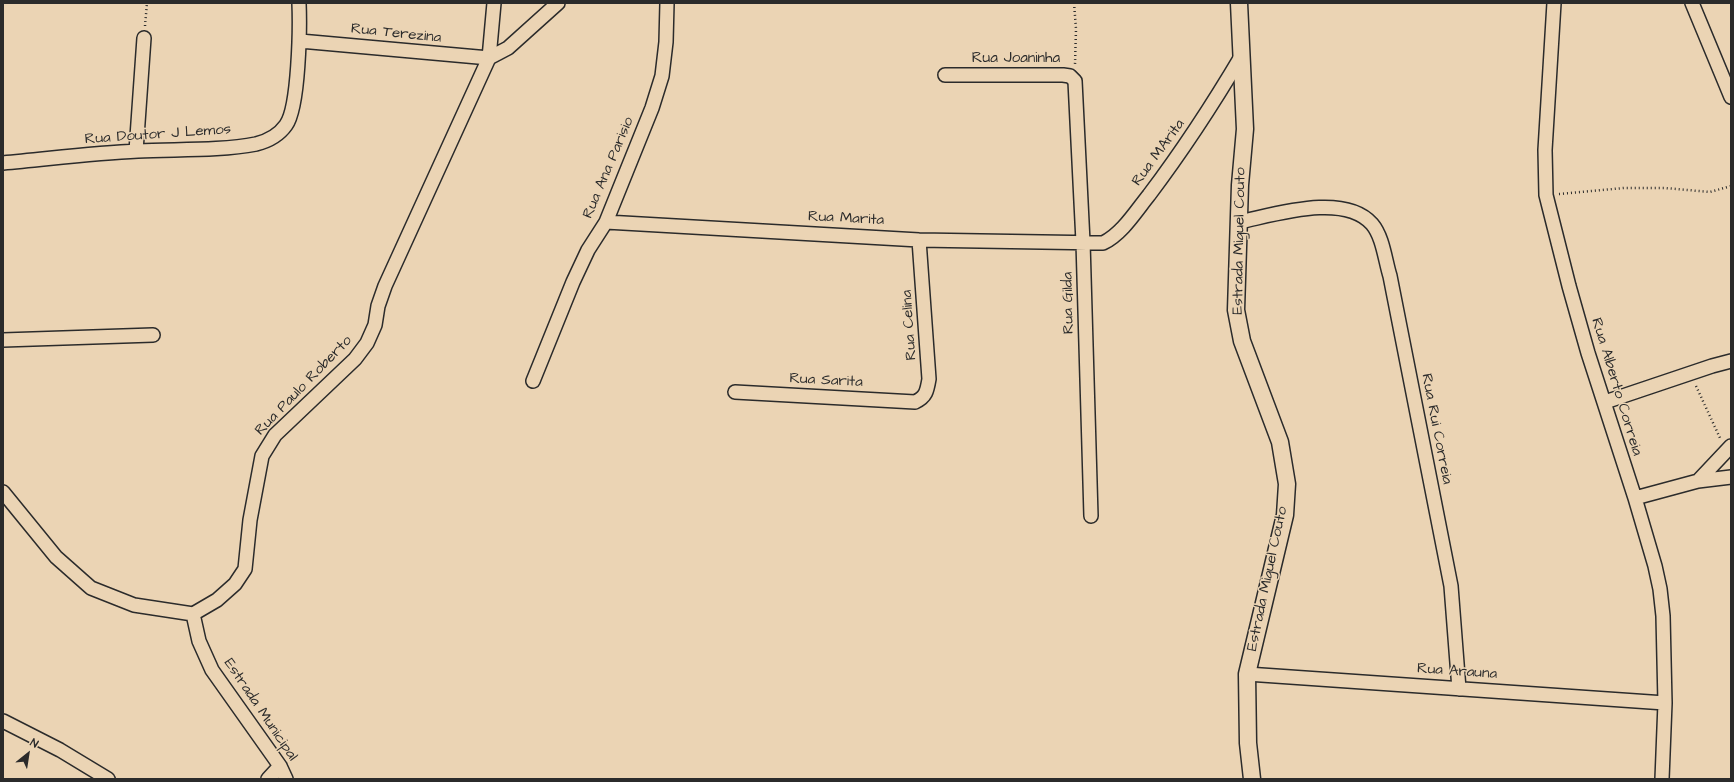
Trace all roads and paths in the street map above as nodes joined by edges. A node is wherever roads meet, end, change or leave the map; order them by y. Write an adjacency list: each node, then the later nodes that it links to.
1 (147, 3): 10 (path)
2 (299, 3): 11 (street, Rua Doutor J Lemos)
3 (494, 3): 13 (street, Rua Paulo Roberto)
4 (558, 3): 13 (street)
5 (667, 3): 21 (street, Rua Ana Parisio)
6 (1074, 3): 15 (path)
7 (1239, 3): 12 (street, Estrada Miguel Couto)
8 (1554, 3): 20 (street, Rua Alberto Correia)
9 (1692, 3): 16 (street)
10 (144, 38): 17 (street)
11 (300, 40): 13 (street, Rua Terezina); 17 (street, Rua Doutor J Lemos)
12 (1242, 55): 22 (street, Estrada Miguel Couto); 24 (street, Rua MArita)
13 (489, 58): 39 (street, Rua Paulo Roberto)
14 (944, 75): 15 (street, Rua Joaninha)
15 (1075, 86): 24 (street, Rua Gilda)
16 (1731, 97)
17 (136, 151): 18 (street, Rua Doutor J Lemos)
18 (3, 163)
19 (1731, 186): 20 (path)
20 (1546, 195): 32 (street, Rua Alberto Correia)
21 (606, 222): 23 (street, Rua Marita); 29 (street, Rua Ana Parisio)
22 (1239, 222): 40 (street, Estrada Miguel Couto); 41 (street, Rua Rui Correia)
23 (919, 240): 24 (street, Rua Marita); 31 (street, Rua Celina)
24 (1083, 242): 38 (street, Rua Gilda)
25 (153, 335): 26 (street)
26 (3, 340)
27 (1731, 361): 28 (street)
28 (1690, 374): 32 (street); 33 (path)
29 (533, 381)
30 (735, 392): 31 (street, Rua Sarita)
31 (914, 402)
32 (1605, 402): 37 (street, Rua Alberto Correia)
33 (1729, 448): 35 (street)
34 (1731, 477): 35 (street)
35 (1698, 481): 37 (street)
36 (3, 492): 39 (street)
37 (1636, 498): 42 (street, Rua Alberto Correia)
38 (1091, 516)
39 (193, 614): 44 (street, Estrada Municipal)
40 (1247, 674): 41 (street, Rua Arauna); 48 (street, Estrada Miguel Couto)
41 (1459, 688): 42 (street, Rua Arauna)
42 (1665, 703): 49 (street, Rua Alberto Correia)
43 (3, 721): 45 (street)
44 (280, 766): 46 (street); 47 (street, Estrada Municipal)
45 (108, 779)
46 (268, 779)
47 (286, 779)
48 (1252, 779)
49 (1662, 779)

